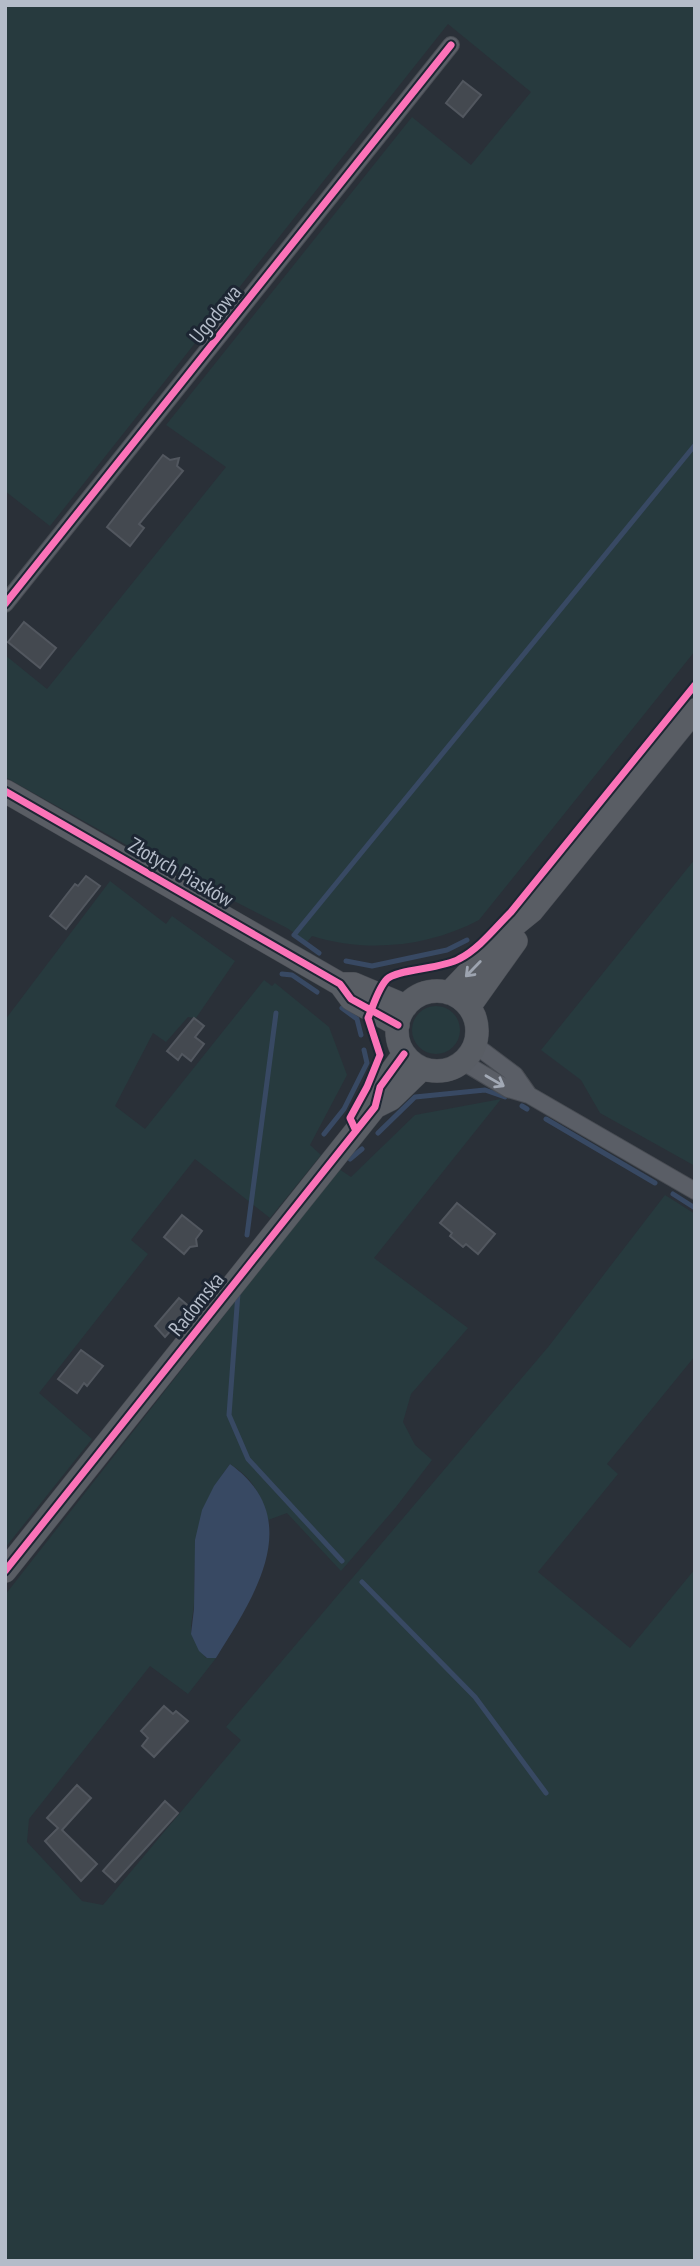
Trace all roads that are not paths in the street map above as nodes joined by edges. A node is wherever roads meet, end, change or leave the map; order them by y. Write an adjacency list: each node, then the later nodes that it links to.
1 (452, 45): 2 (street, Ugodowa)
2 (5, 604)
3 (695, 710): 5 (street)
4 (5, 791): 8 (street, Złotych Piasków)
5 (532, 911): 6 (street, one-way to 6); 7 (street)
6 (449, 993): 7 (street); 8 (street)
7 (469, 1007): 10 (street)
8 (402, 1016): 9 (street)
9 (404, 1054): 11 (street); 12 (street, Radomska)
10 (469, 1054): 11 (street); 13 (street)
11 (422, 1069): 12 (street, Radomska)
12 (375, 1107): 14 (street, Radomska)
13 (695, 1191)
14 (5, 1571)

